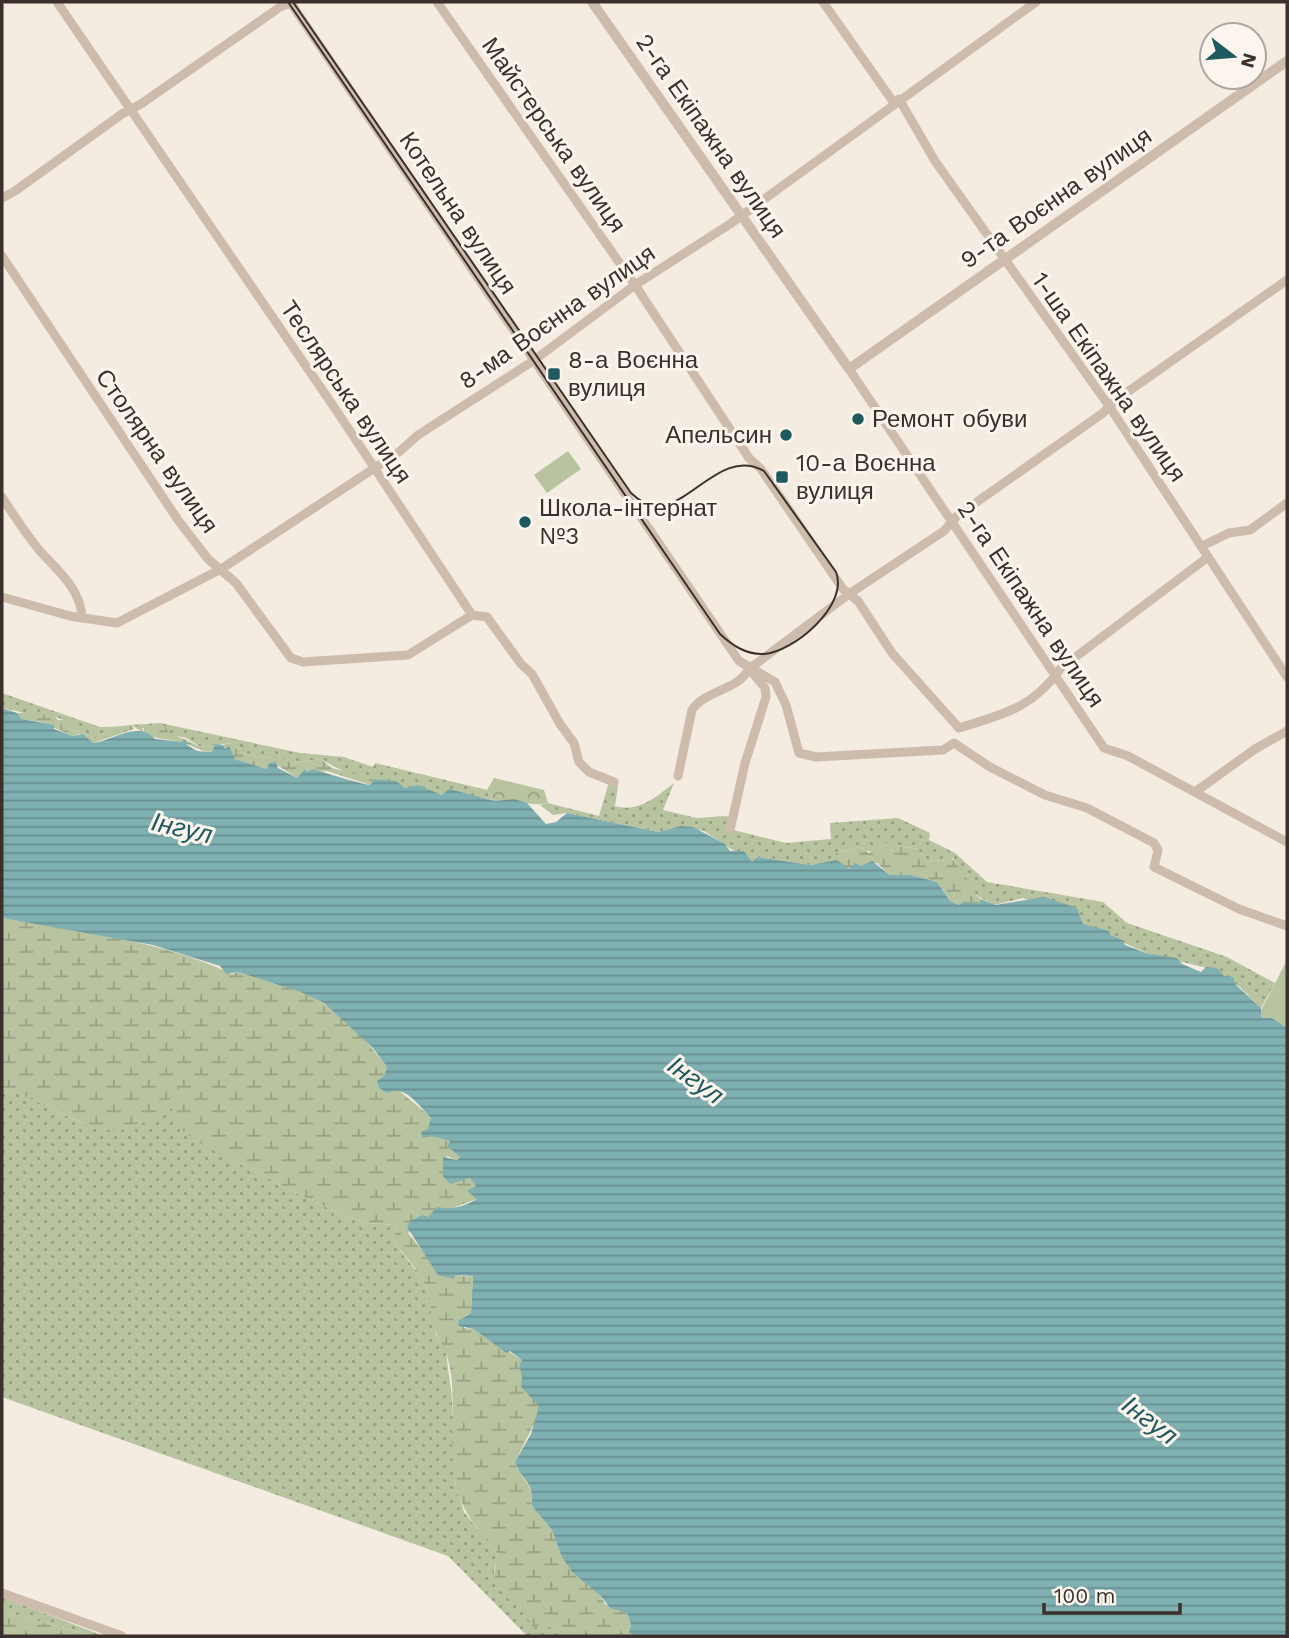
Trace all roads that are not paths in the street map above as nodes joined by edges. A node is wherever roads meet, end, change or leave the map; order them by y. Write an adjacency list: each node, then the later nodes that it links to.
1 (57, 2): 9 (street, Теслярська вулиця)
2 (291, 2): 9 (street); 16 (street, Котельна вулиця)
3 (438, 2): 15 (street, Майстерська вулиця)
4 (592, 2): 11 (street, 2-га Екіпажна вулиця)
5 (823, 2): 8 (street, 1-ша Екіпажна вулиця)
6 (1036, 2): 8 (street, 8-ма Воєнна вулиця)
7 (1287, 61): 13 (street, 9-та Воєнна вулиця)
8 (896, 101): 11 (street, 8-ма Воєнна вулиця); 13 (street, 1-ша Екіпажна вулиця)
9 (130, 109): 10 (street); 19 (street, Теслярська вулиця)
10 (2, 198)
11 (740, 215): 15 (street, 8-ма Воєнна вулиця); 17 (street, 2-га Екіпажна вулиця)
12 (2, 256): 25 (street, Столярна вулиця)
13 (1006, 258): 17 (street, 9-та Воєнна вулиця); 18 (street, 1-ша Екіпажна вулиця)
14 (1287, 280): 18 (street)
15 (635, 285): 16 (street, 8-ма Воєнна вулиця); 26 (street, Майстерська вулиця)
16 (535, 359): 19 (street, 8-ма Воєнна вулиця); 30 (street, Котельна вулиця)
17 (849, 369): 22 (street, 2-га Екіпажна вулиця)
18 (1109, 406): 22 (street); 23 (street, 1-ша Екіпажна вулиця)
19 (372, 468): 25 (street, 8-ма Воєнна вулиця); 28 (street, Теслярська вулиця)
20 (2, 498): 29 (street)
21 (1287, 503): 23 (street)
22 (950, 524): 26 (street); 31 (street, 2-га Екіпажна вулиця)
23 (1202, 546): 24 (street, 1-ша Екіпажна вулиця)
24 (1208, 557): 31 (street); 32 (street, 1-ша Екіпажна вулиця)
25 (221, 569): 28 (street, Столярна вулиця); 29 (street, 8-ма Воєнна вулиця)
26 (849, 594): 30 (street); 33 (street, Майстерська вулиця)
27 (2, 597): 29 (street, 8-ма Воєнна вулиця)
28 (472, 615): 37 (street, Теслярська вулиця)
29 (82, 618)
30 (749, 669): 35 (street, Котельна вулиця); 36 (street); 39 (street)
31 (1055, 676): 33 (street); 38 (street, 2-га Екіпажна вулиця)
32 (1287, 677)
33 (959, 728): 35 (street)
34 (1287, 731): 38 (street)
35 (954, 743): 41 (street)
36 (678, 776)
37 (614, 782)
38 (1195, 792): 40 (street, 2-га Екіпажна вулиця)
39 (730, 830)
40 (1287, 842)
41 (1287, 926)
42 (2, 1593): 43 (street)
43 (122, 1636)

